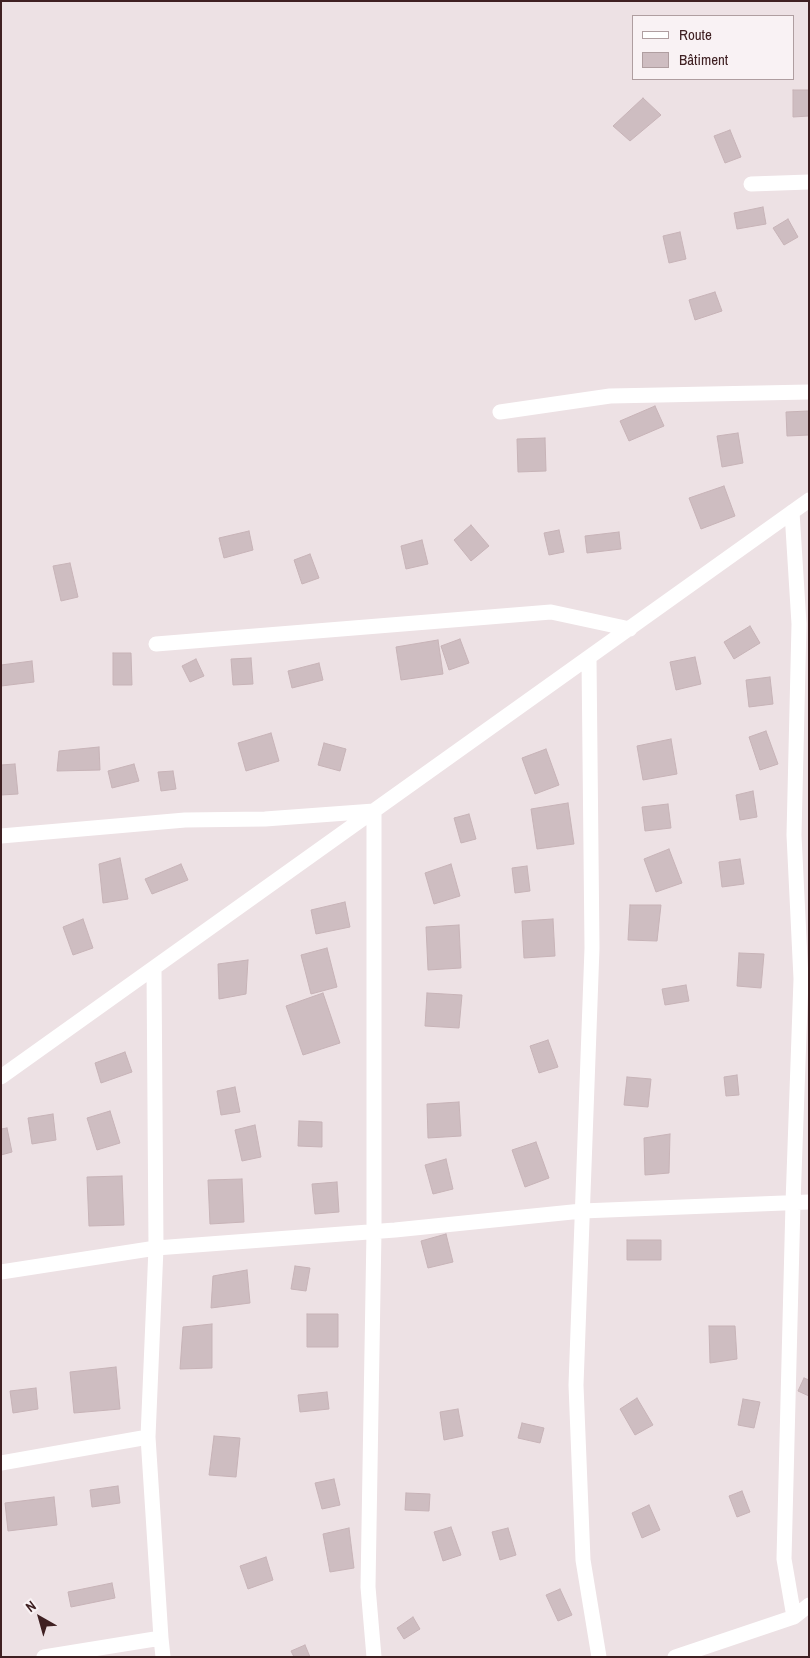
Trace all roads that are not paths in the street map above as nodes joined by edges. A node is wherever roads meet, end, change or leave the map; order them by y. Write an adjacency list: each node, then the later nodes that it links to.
1 (809, 182): 2 (street)
2 (751, 184)
3 (809, 392): 4 (street)
4 (500, 412)
5 (809, 500): 6 (street)
6 (792, 512): 7 (street); 15 (street)
7 (630, 629): 8 (street); 9 (street)
8 (156, 644)
9 (589, 658): 10 (street); 16 (street)
10 (374, 811): 11 (street); 12 (street); 17 (street)
11 (1, 836)
12 (154, 968): 13 (street); 18 (street)
13 (1, 1077)
14 (809, 1202): 15 (street)
15 (793, 1203): 16 (street); 23 (street)
16 (582, 1211): 17 (street); 28 (street)
17 (374, 1231): 18 (street); 27 (street)
18 (156, 1248): 19 (street); 20 (street)
19 (1, 1272)
20 (148, 1437): 21 (street); 24 (street)
21 (1, 1462)
22 (809, 1605): 23 (street)
23 (794, 1617): 29 (street)
24 (161, 1638): 25 (street); 26 (street)
25 (44, 1657)
26 (163, 1657)
27 (374, 1657)
28 (599, 1657)
29 (675, 1657)

